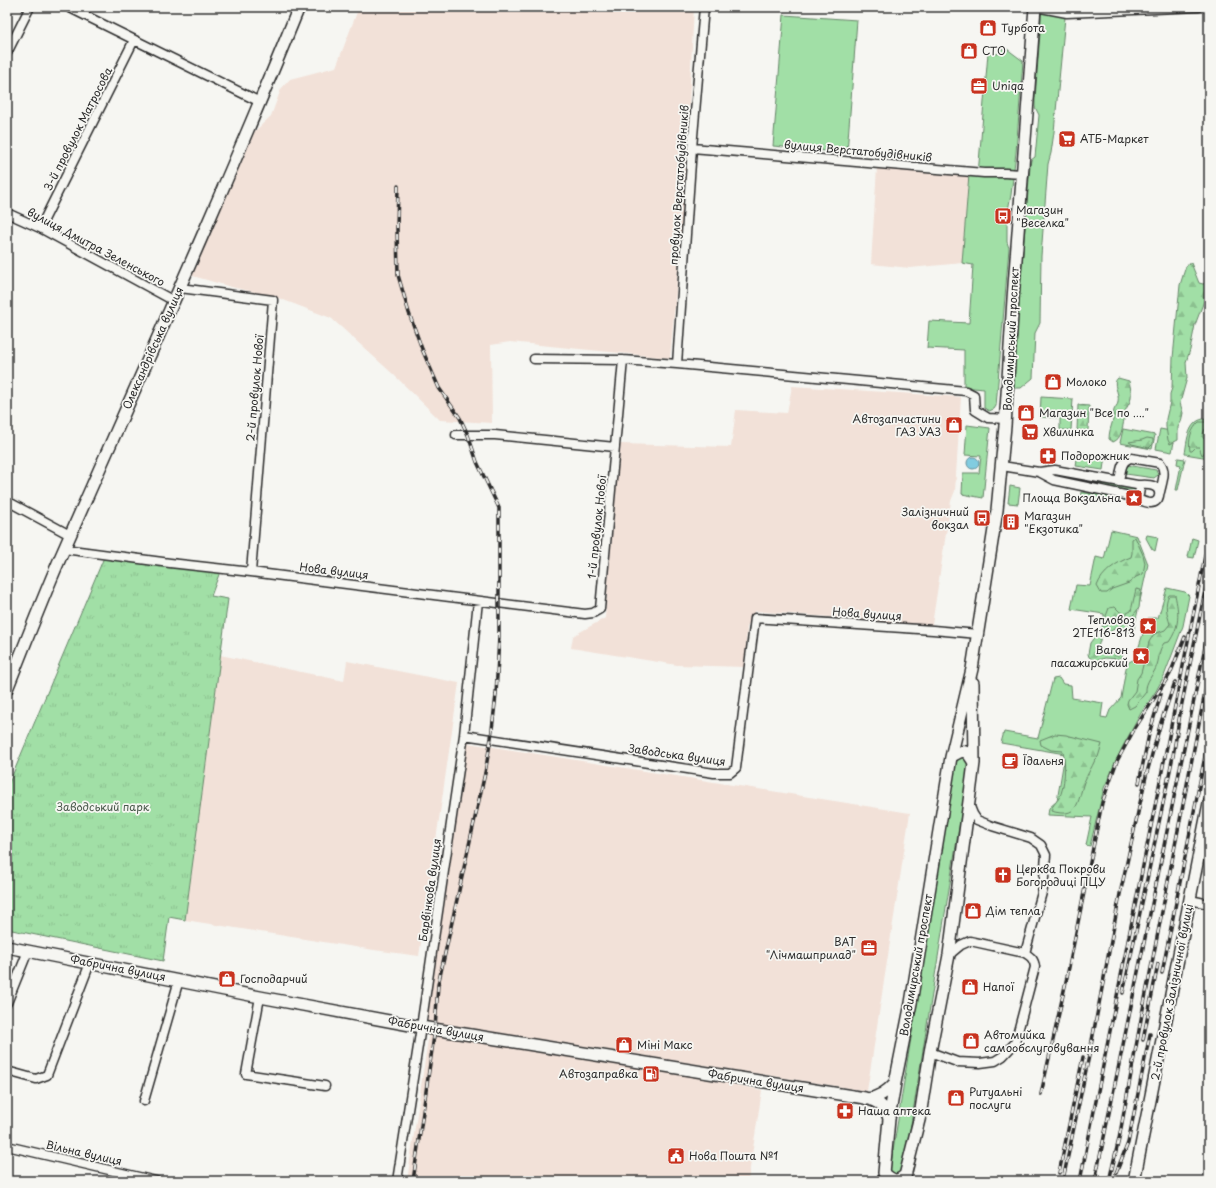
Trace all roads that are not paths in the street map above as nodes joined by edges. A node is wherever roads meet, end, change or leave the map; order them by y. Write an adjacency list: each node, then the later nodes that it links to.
1 (30, 7): 8 (street)
2 (68, 7): 7 (street)
3 (299, 7): 9 (main road, Олександрівська вулиця)
4 (704, 7): 10 (street, провулок Верстатобудівників)
5 (1036, 7): 6 (street); 11 (main road, Володимирський проспект)
6 (1199, 7)
7 (134, 40): 9 (street); 13 (street, 3-й провулок Матросова)
8 (7, 53)
9 (260, 102): 14 (main road, Олександрівська вулиця)
10 (692, 148): 11 (street, вулиця Верстатобудівників); 18 (street, провулок Верстатобудівників)
11 (1022, 174): 19 (main road, Володимирський проспект)
12 (7, 213): 13 (street, вулиця Дмитра Зеленського)
13 (40, 228): 15 (street, вулиця Дмитра Зеленського)
14 (180, 288): 15 (main road, Олександрівська вулиця); 31 (street, 2-й провулок Нової)
15 (174, 301): 29 (main road, Олександрівська вулиця)
16 (534, 360): 17 (street)
17 (623, 360): 18 (street); 21 (street, 1-й провулок Нової)
18 (677, 364): 19 (street)
19 (1006, 419): 22 (main road, Володимирський проспект)
20 (456, 435): 21 (street)
21 (615, 447): 33 (street, 1-й провулок Нової)
22 (1002, 466): 23 (street); 35 (main road, Володимирський проспект)
23 (1039, 472): 24 (street); 27 (street)
24 (1119, 482): 25 (street); 26 (street)
25 (1137, 485): 26 (street); 27 (street)
26 (1160, 492): 27 (street)
27 (1134, 497)
28 (7, 501): 29 (street)
29 (70, 535): 30 (main road, Олександрівська вулиця)
30 (64, 549): 31 (street, Нова вулиця); 37 (main road, Олександрівська вулиця)
31 (251, 572): 32 (street, Нова вулиця)
32 (478, 601): 33 (street, Нова вулиця); 38 (street, Барвінкова вулиця)
33 (600, 609)
34 (755, 618): 35 (street, Нова вулиця); 38 (street, Заводська вулиця)
35 (978, 634): 36 (main road, Володимирський проспект)
36 (972, 669): 39 (main road, Володимирський проспект); 40 (main road, Володимирський проспект)
37 (7, 689)
38 (464, 735): 53 (street, Барвінкова вулиця)
39 (951, 757): 40 (main road); 56 (main road, Володимирський проспект)
40 (974, 763): 42 (main road, Володимирський проспект)
41 (1209, 803): 43 (main road, 2-й провулок Залізничної вулиці)
42 (969, 804): 47 (street); 48 (main road, Володимирський проспект)
43 (1190, 900): 44 (street); 66 (main road, 2-й провулок Залізничної вулиці)
44 (1209, 904)
45 (7, 947): 46 (main road, Фабрична вулиця)
46 (28, 951): 49 (main road, Фабрична вулиця); 52 (street)
47 (1025, 953): 48 (street); 54 (street)
48 (949, 955): 54 (main road, Володимирський проспект)
49 (90, 963): 50 (main road, Фабрична вулиця); 55 (street)
50 (179, 980): 51 (main road, Фабрична вулиця); 59 (street)
51 (260, 997): 53 (main road, Фабрична вулиця); 57 (street)
52 (7, 1003)
53 (421, 1027): 58 (main road, Фабрична вулиця); 65 (street, Барвінкова вулиця)
54 (930, 1052): 63 (main road, Володимирський проспект)
55 (7, 1071)
56 (895, 1083): 58 (main road); 60 (main road, Володимирський проспект)
57 (325, 1086)
58 (881, 1099): 60 (main road)
59 (144, 1101)
60 (889, 1119): 62 (main road, Володимирський проспект)
61 (7, 1146): 64 (street, Вільна вулиця)
62 (884, 1177): 63 (main road, Володимирський проспект)
63 (905, 1177)
64 (152, 1180)
65 (397, 1181)
66 (1134, 1181)

